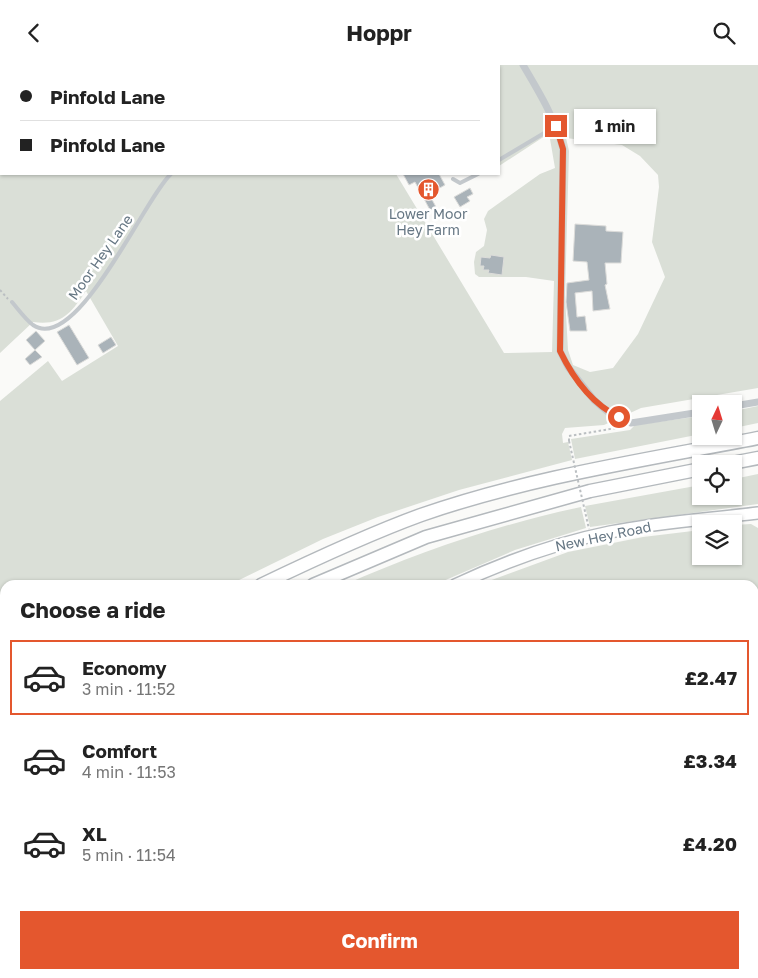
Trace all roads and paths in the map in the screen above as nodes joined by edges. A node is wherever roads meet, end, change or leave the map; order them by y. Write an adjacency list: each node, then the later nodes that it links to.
1 (523, 65): 2 (street)
2 (556, 126): 3 (lane); 12 (street)
3 (500, 159)
4 (170, 175): 8 (lane, Moor Hey Lane)
5 (476, 175): 6 (lane)
6 (453, 179)
7 (0, 290): 8 (path)
8 (12, 302)
9 (758, 402): 10 (street)
10 (742, 405)
11 (692, 413): 12 (street)
12 (631, 423): 18 (path, bridge)
13 (758, 437): 19 (highway)
14 (758, 458): 15 (highway)
15 (742, 461)
16 (692, 471): 20 (highway)
17 (758, 514): 21 (main road, New Hey Road)
18 (589, 529)
19 (271, 580)
20 (324, 580)
21 (467, 580)

